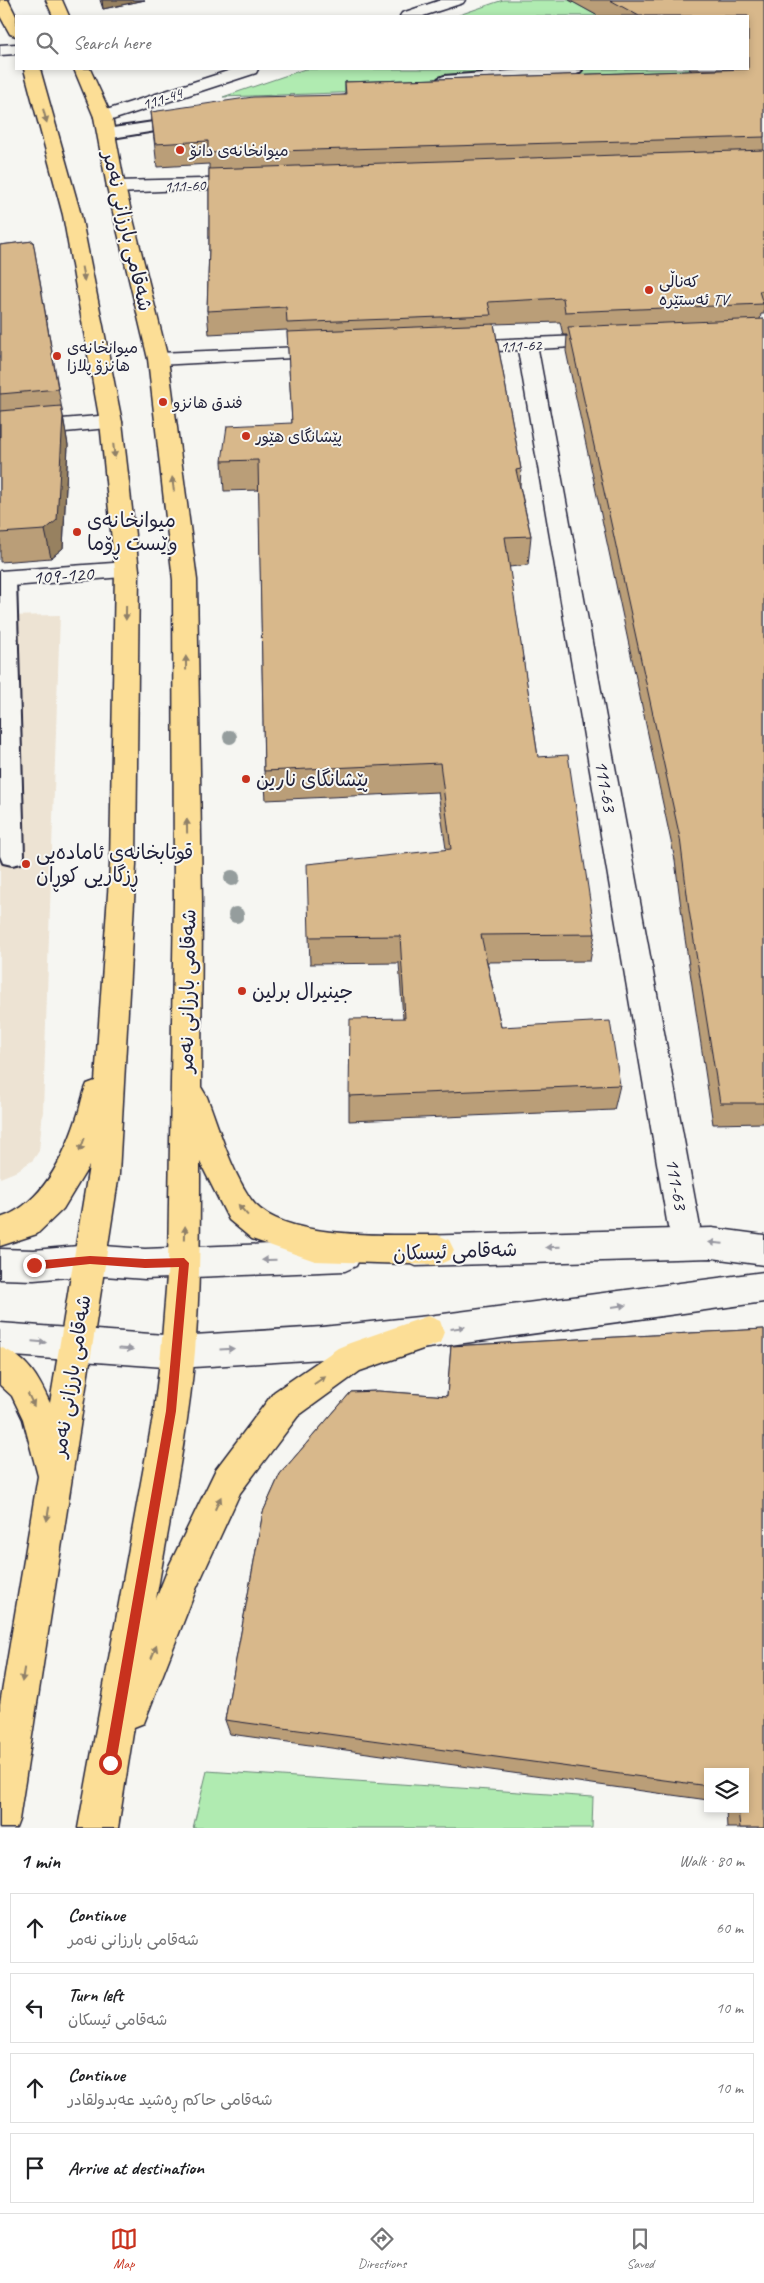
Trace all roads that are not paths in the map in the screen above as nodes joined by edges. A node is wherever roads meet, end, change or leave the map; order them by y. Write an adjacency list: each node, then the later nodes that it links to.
1 (0, 0): 6 (main road)
2 (54, 0): 4 (main road)
3 (457, 0): 5 (street)
4 (61, 15)
5 (411, 15)
6 (15, 29)
7 (15, 49): 8 (street)
8 (0, 50)
9 (32, 70): 23 (main road, شەقامی بارزانی نەمر, one-way to 23)
10 (82, 70): 15 (main road, شەقامی بارزانی نەمر)
11 (247, 70): 15 (street, 111-44)
12 (574, 70): 13 (lane)
13 (425, 82)
14 (200, 120): 15 (lane)
15 (104, 126): 17 (main road, شەقامی بارزانی نەمر)
16 (265, 182): 17 (street, 111-60)
17 (116, 187): 22 (main road, شەقامی بارزانی نەمر)
18 (626, 340): 19 (street, 111-62)
19 (527, 344): 20 (street, 111-62); 30 (street, 111-63)
20 (437, 348)
21 (348, 351): 22 (street)
22 (158, 359): 29 (main road, شەقامی بارزانی نەمر, one-way to 22)
23 (111, 422): 24 (street); 25 (main road, شەقامی بارزانی نەمر, one-way to 25)
24 (0, 431)
25 (127, 570): 26 (street, 109-120); 28 (main road, شەقامی بارزانی نەمر, one-way to 28)
26 (3, 579): 27 (lane)
27 (12, 856)
28 (113, 1031): 31 (main road, one-way to 31); 34 (main road, شەقامی بارزانی نەمر)
29 (186, 1082): 32 (main road, one-way to 29); 35 (main road, شەقامی بارزانی نەمر, one-way to 29)
30 (684, 1227)
31 (0, 1232)
32 (438, 1250): 33 (street, شەقامی ئیسکان, one-way to 32); 35 (street, شەقامی ئیسکان, one-way to 35)
33 (764, 1250)
34 (90, 1260): 35 (street, شەقامی ئیسکان); 36 (street, شەقامی ئیسکان); 40 (main road, شەقامی بارزانی نەمر)
35 (184, 1263): 41 (main road, شەقامی بارزانی نەمر)
36 (0, 1264)
37 (764, 1287): 38 (street, one-way to 37)
38 (428, 1332): 41 (street, one-way to 38); 44 (main road, one-way to 38)
39 (0, 1339): 40 (street, one-way to 40)
40 (78, 1346): 41 (street, one-way to 41); 43 (main road, شەقامی بارزانی نەمر)
41 (178, 1352): 44 (main road, شەقامی بارزانی نەمر)
42 (0, 1363): 43 (main road, one-way to 43)
43 (54, 1478): 45 (main road, شەقامی بارزانی نەمر, one-way to 45)
44 (110, 1763): 46 (main road, شەقامی بارزانی نەمر)
45 (0, 1820)
46 (98, 1828)

